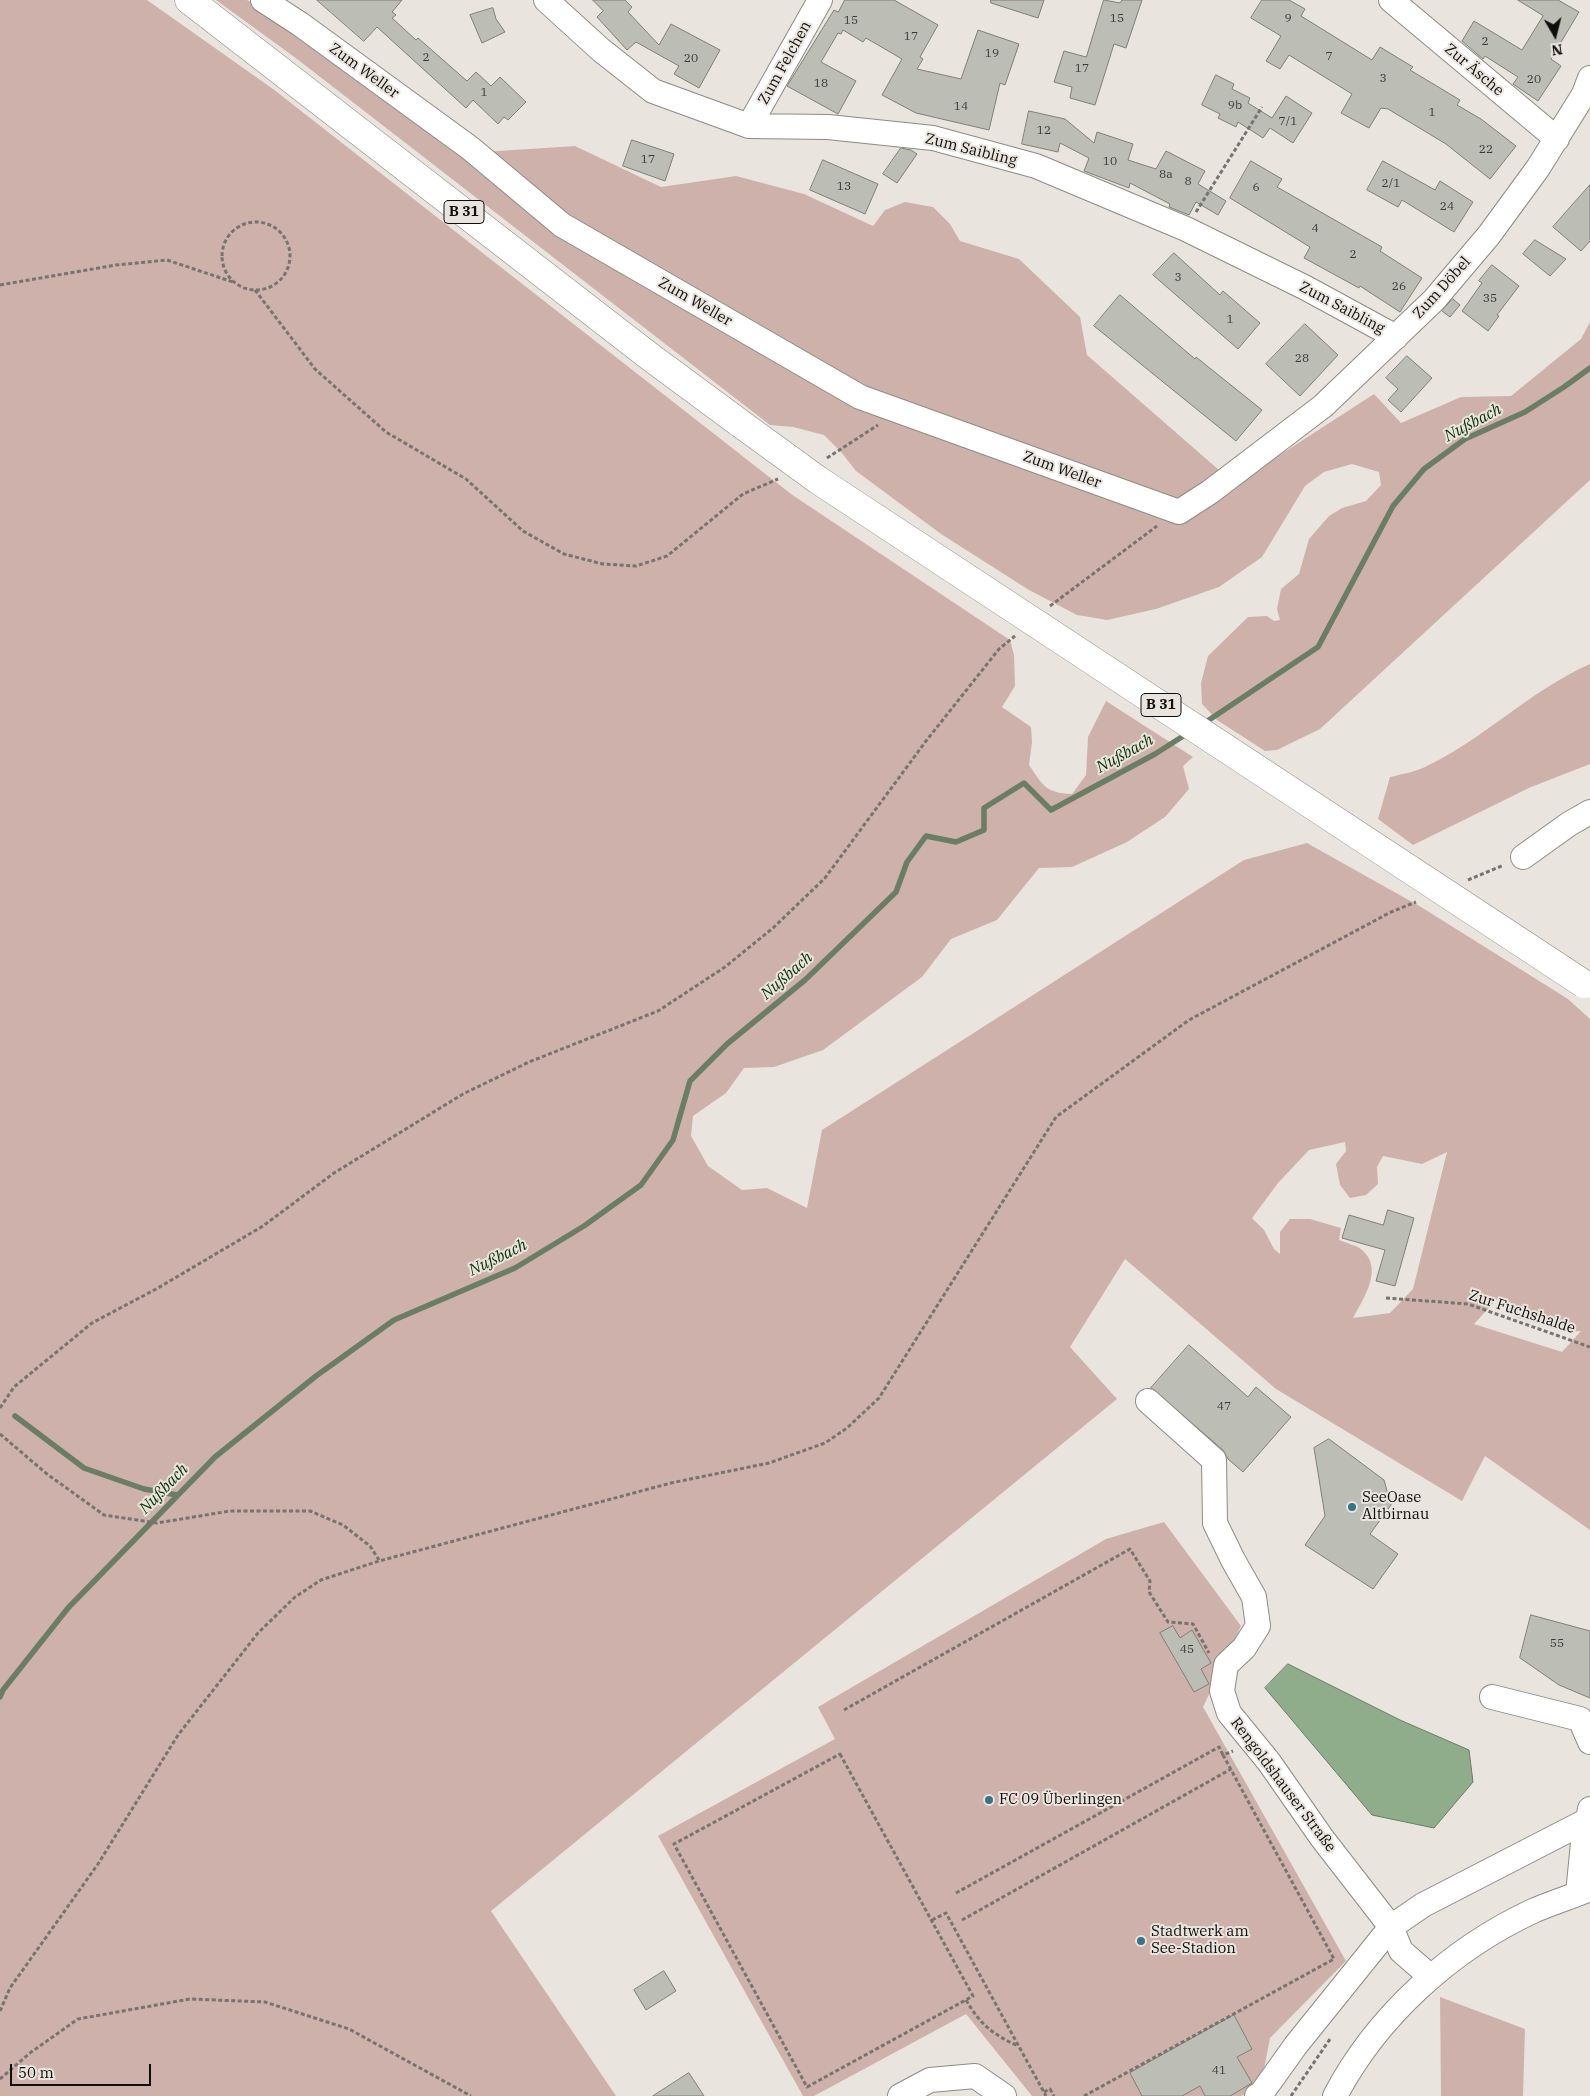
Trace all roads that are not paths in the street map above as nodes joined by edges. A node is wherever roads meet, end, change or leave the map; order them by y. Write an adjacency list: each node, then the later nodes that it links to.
1 (189, 0): 13 (main road, B 31, bridge)
2 (263, 0): 10 (street, Zum Weller)
3 (546, 0): 7 (street, Zum Saibling)
4 (820, 0): 7 (street, Zum Felchen)
5 (1391, 0): 8 (street, Zur Äsche)
6 (1590, 78): 8 (street, Zum Döbel)
7 (749, 126): 9 (street, Zum Saibling)
8 (1557, 139): 9 (street, Zum Döbel)
9 (1396, 337): 10 (street, Zum Döbel)
10 (1179, 512)
11 (1590, 812): 12 (street)
12 (1523, 857)
13 (1587, 986)
14 (1148, 1401): 19 (street, Rengoldshauser Straße)
15 (1492, 1697): 16 (street)
16 (1590, 1742)
17 (1589, 1814): 18 (street); 19 (street)
18 (1584, 1892): 20 (street)
19 (1391, 1927): 20 (street, Rengoldshauser Straße); 23 (street)
20 (1431, 1977): 24 (street)
21 (900, 2096): 22 (street)
22 (1004, 2096)
23 (1257, 2096)
24 (1335, 2096)

